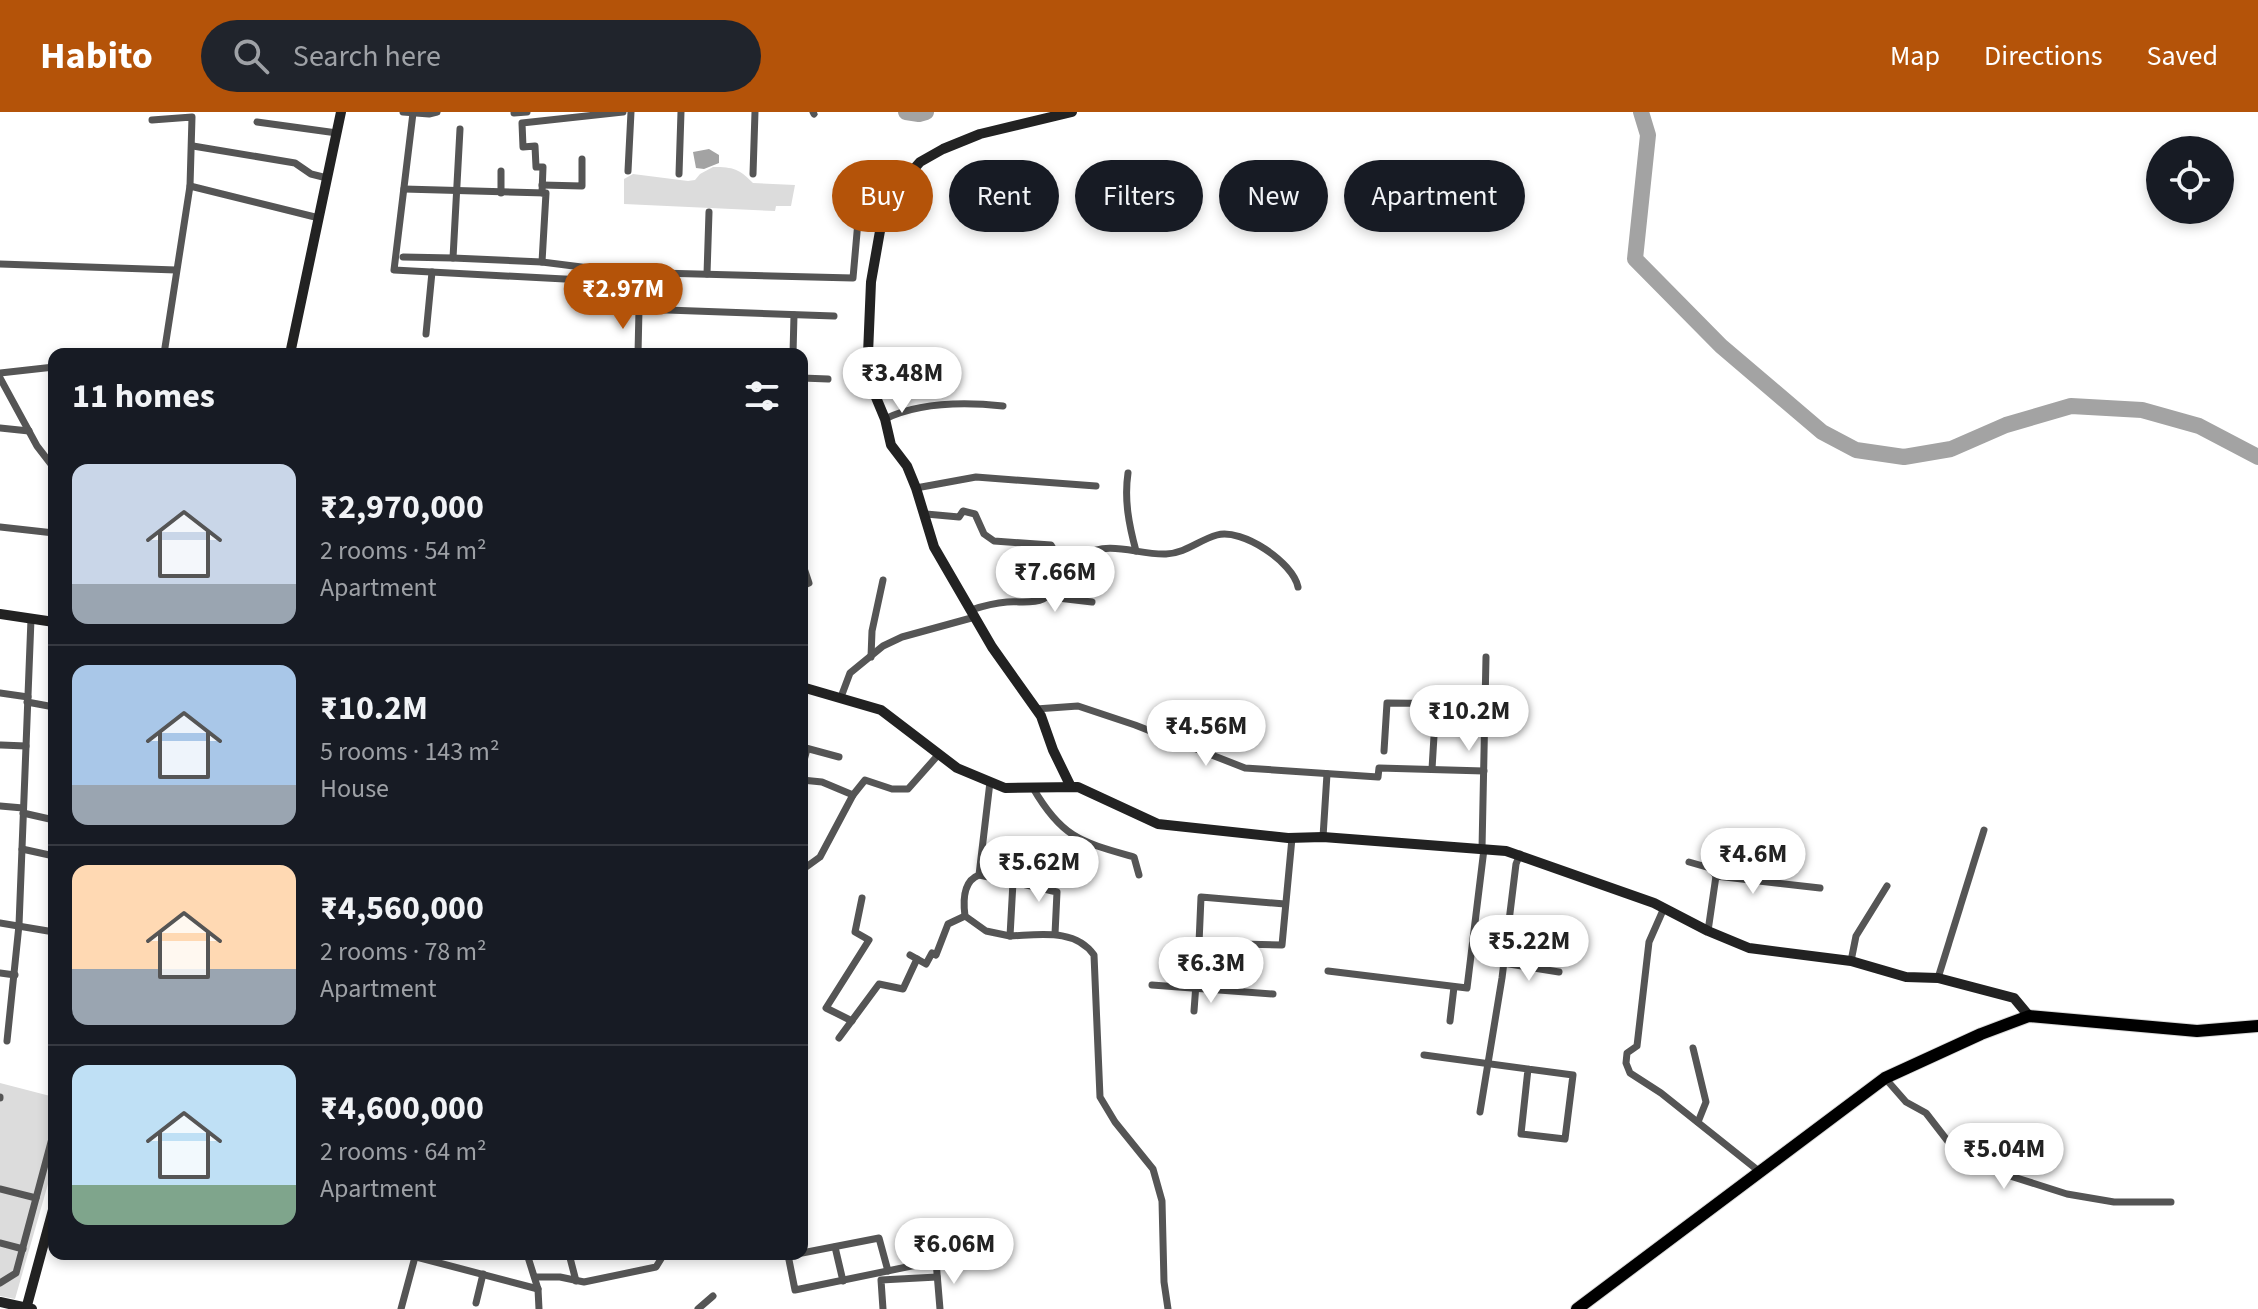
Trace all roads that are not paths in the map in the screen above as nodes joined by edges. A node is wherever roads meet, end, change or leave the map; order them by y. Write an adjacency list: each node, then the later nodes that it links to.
1 (341, 112): 15 (main road)
2 (403, 112): 10 (street)
3 (437, 112): 10 (street)
4 (527, 112): 11 (street)
5 (623, 112): 25 (street)
6 (631, 112): 19 (street)
7 (681, 112): 20 (street)
8 (755, 112): 21 (street)
9 (1072, 112): 51 (main road)
10 (413, 113): 24 (street)
11 (514, 113)
12 (152, 120): 16 (street)
13 (257, 122): 15 (street)
14 (460, 129): 26 (street)
15 (337, 133): 22 (main road)
16 (193, 146): 22 (street); 23 (street)
17 (582, 159): 25 (street)
18 (501, 171): 27 (street)
19 (628, 171)
20 (679, 174)
21 (753, 174)
22 (327, 178): 29 (main road)
23 (190, 186): 29 (street); 35 (street)
24 (404, 189): 26 (street); 36 (street)
25 (542, 189): 27 (street); 33 (street)
26 (457, 191): 27 (street); 32 (street)
27 (501, 193)
28 (709, 212): 37 (street)
29 (319, 218): 43 (main road)
30 (857, 232): 37 (street)
31 (403, 257): 32 (street)
32 (453, 258): 33 (street)
33 (542, 262): 37 (street)
34 (0, 264): 35 (street)
35 (176, 270): 42 (street)
36 (432, 272): 38 (street); 41 (street)
37 (707, 274)
38 (639, 309): 39 (street); 44 (street)
39 (794, 315): 40 (street); 45 (street)
40 (834, 316)
41 (426, 334)
42 (165, 348)
43 (291, 348)
44 (638, 348)
45 (793, 348)
46 (48, 368): 47 (street)
47 (0, 375): 53 (street)
48 (808, 378): 49 (street)
49 (828, 379)
50 (1003, 406): 51 (street)
51 (885, 419): 57 (main road)
52 (0, 428): 53 (street)
53 (29, 431): 54 (street)
54 (48, 459)
55 (1128, 473): 61 (street)
56 (1096, 486): 57 (street)
57 (916, 488): 58 (main road)
58 (926, 514): 62 (street); 67 (main road)
59 (0, 527): 60 (street)
60 (48, 532)
61 (1136, 551): 62 (street); 65 (street)
62 (1066, 571): 64 (street)
63 (883, 580): 71 (street)
64 (1059, 584): 66 (street); 67 (street)
65 (1298, 587)
66 (1092, 602)
67 (973, 613): 71 (street); 80 (main road)
68 (0, 614): 69 (main road)
69 (31, 619): 70 (main road); 76 (street)
70 (48, 621)
71 (871, 657): 75 (street)
72 (1486, 657): 78 (street)
73 (808, 689): 75 (main road)
74 (0, 693): 76 (street)
75 (841, 697): 85 (main road)
76 (28, 700): 79 (street); 82 (street)
77 (1436, 703): 78 (street); 84 (street); 87 (street)
78 (1485, 704): 88 (street)
79 (48, 705)
80 (1036, 709): 89 (street); 92 (main road)
81 (1, 745): 82 (street)
82 (26, 746): 96 (street)
83 (808, 749): 86 (street)
84 (1384, 751)
85 (939, 754): 91 (main road); 94 (street)
86 (839, 757)
87 (1432, 769): 88 (street); 89 (street)
88 (1484, 771): 102 (street)
89 (1327, 774): 99 (street)
90 (808, 781): 94 (street)
91 (990, 782): 93 (main road); 107 (street)
92 (1071, 787): 93 (main road); 100 (main road)
93 (1033, 788): 108 (street)
94 (853, 795): 106 (street)
95 (0, 806): 96 (street)
96 (23, 811): 97 (street); 101 (street)
97 (48, 818)
98 (1984, 830): 130 (street)
99 (1323, 837): 100 (main road); 102 (main road)
100 (1292, 838): 114 (street)
101 (22, 849): 104 (street); 118 (street)
102 (1483, 849): 103 (main road); 132 (street)
103 (1520, 854): 115 (main road); 125 (street)
104 (48, 855)
105 (1689, 862): 109 (street)
106 (808, 866)
107 (979, 875): 110 (street); 116 (street)
108 (1139, 875)
109 (1716, 876): 112 (street); 120 (street)
110 (1013, 882): 121 (street); 122 (street)
111 (1887, 886): 124 (street)
112 (1820, 888)
113 (862, 898): 137 (street)
114 (1285, 904): 123 (street); 123 (street)
115 (1664, 908): 120 (main road); 148 (street)
116 (965, 916): 122 (street); 137 (street)
117 (0, 923): 118 (street)
118 (19, 925): 119 (street); 129 (street)
119 (48, 931)
120 (1708, 931): 124 (main road)
121 (1055, 934): 122 (street); 182 (street)
122 (1010, 936)
123 (1199, 943): 133 (street)
124 (1851, 961): 130 (main road)
125 (1503, 963): 127 (street); 144 (street)
126 (1328, 971): 132 (street)
127 (1559, 972)
128 (0, 973): 129 (street)
129 (15, 975): 141 (street)
130 (1938, 978): 136 (main road)
131 (1152, 985): 133 (street)
132 (1454, 987): 138 (street)
133 (1194, 989): 134 (street); 135 (street)
134 (1273, 994)
135 (1194, 1011)
136 (2029, 1016): 139 (main road); 146 (main road)
137 (852, 1021): 140 (street)
138 (1450, 1021)
139 (2258, 1026)
140 (839, 1038)
141 (7, 1041)
142 (1693, 1048): 148 (street)
143 (1424, 1055): 144 (street)
144 (1488, 1063): 145 (street); 147 (street)
145 (1528, 1069): 145 (street)
146 (1885, 1078): 150 (main road); 153 (street)
147 (1480, 1112)
148 (1698, 1122): 150 (street)
149 (48, 1153): 152 (street)
150 (1760, 1172): 183 (main road)
151 (0, 1189): 152 (street)
152 (36, 1198): 157 (street)
153 (2171, 1202)
154 (48, 1230): 176 (main road)
155 (0, 1243): 157 (street)
156 (835, 1247): 158 (street); 165 (street); 170 (street)
157 (23, 1249): 171 (street)
158 (808, 1252)
159 (414, 1260): 177 (street)
160 (427, 1260): 166 (street)
161 (529, 1260): 167 (street)
162 (571, 1260): 169 (street)
163 (660, 1260): 169 (street)
164 (789, 1260): 170 (street)
165 (888, 1271): 168 (street); 170 (street)
166 (483, 1274): 172 (street); 175 (street)
167 (535, 1277): 169 (street); 172 (street)
168 (937, 1277): 180 (street); 181 (street)
169 (576, 1281)
170 (843, 1281)
171 (0, 1283)
172 (538, 1289): 178 (street)
173 (713, 1296): 179 (street)
174 (0, 1302): 176 (main road)
175 (476, 1303)
176 (28, 1309)
177 (401, 1309)
178 (539, 1309)
179 (698, 1309)
180 (883, 1309)
181 (940, 1309)
182 (1168, 1309)
183 (1577, 1309)

